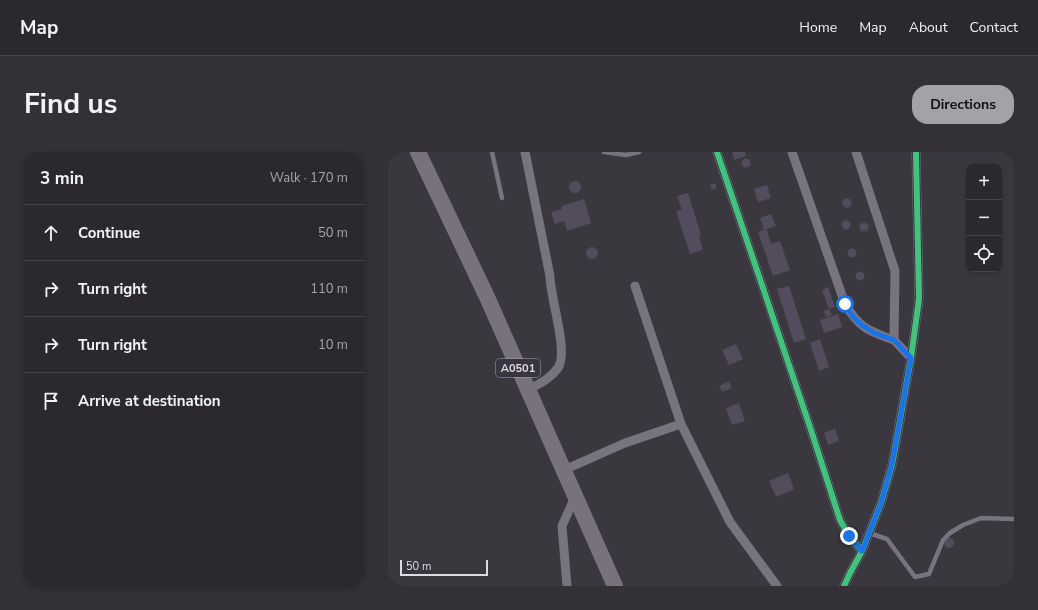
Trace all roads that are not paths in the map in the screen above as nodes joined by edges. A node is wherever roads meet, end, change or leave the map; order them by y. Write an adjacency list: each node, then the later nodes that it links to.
1 (418, 152): 15 (highway, A0501)
2 (492, 152): 11 (lane)
3 (525, 152): 4 (lane); 15 (street)
4 (528, 152)
5 (604, 152): 6 (lane)
6 (639, 152)
7 (717, 152): 21 (street)
8 (792, 152): 13 (street)
9 (856, 152): 13 (street)
10 (916, 152): 14 (street)
11 (502, 198)
12 (635, 286): 16 (street)
13 (894, 340): 14 (street)
14 (911, 358): 20 (street)
15 (528, 390): 17 (highway, A0501)
16 (681, 424): 17 (street); 24 (street)
17 (564, 470): 18 (highway, A0501)
18 (575, 497): 22 (street); 23 (highway, A0501)
19 (1014, 518): 20 (lane)
20 (869, 533): 21 (street)
21 (862, 551): 25 (street)
22 (567, 586)
23 (616, 586)
24 (777, 586)
25 (844, 586)

